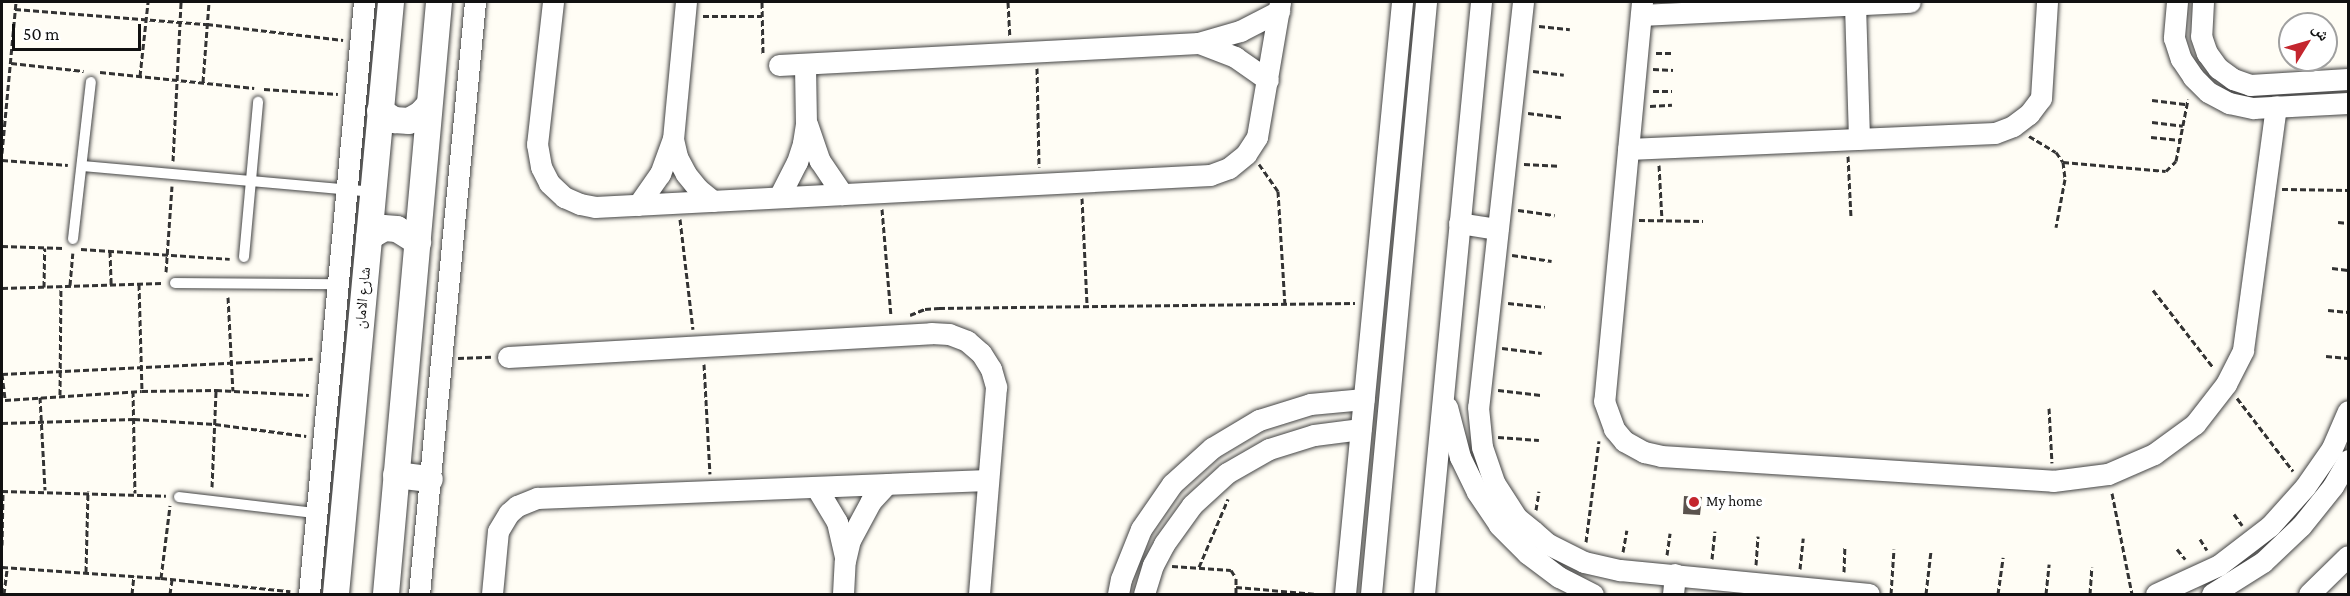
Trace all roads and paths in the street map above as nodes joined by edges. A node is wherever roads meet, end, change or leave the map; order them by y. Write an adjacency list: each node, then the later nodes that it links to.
1 (16, 2): 23 (path)
2 (148, 2): 26 (path)
3 (181, 2): 27 (path)
4 (209, 2): 28 (path)
5 (364, 2): 31 (street)
6 (391, 2): 54 (street, شارع الامان)
7 (439, 2): 52 (street)
8 (475, 2): 138 (street)
9 (553, 2): 87 (street)
10 (762, 2): 25 (path)
11 (1008, 2): 34 (path)
12 (1402, 2): 89 (street)
13 (1426, 2): 90 (street)
14 (1481, 2): 97 (street)
15 (1523, 2): 29 (street)
16 (1910, 2): 20 (street)
17 (2048, 2): 59 (street)
18 (2177, 2): 41 (street)
19 (2203, 2): 42 (street)
20 (1855, 4): 22 (street); 63 (street)
21 (1279, 7): 32 (street); 44 (street)
22 (1642, 8): 66 (street)
23 (15, 9): 26 (path); 35 (path)
24 (685, 9): 25 (path); 62 (street)
25 (761, 16): 37 (path)
26 (146, 19): 27 (path); 40 (path)
27 (179, 22): 28 (path); 43 (path)
28 (207, 24): 31 (path); 46 (path)
29 (1521, 25): 30 (path); 38 (street)
30 (1570, 29)
31 (360, 42): 47 (street)
32 (1198, 43): 33 (street); 44 (street)
33 (1036, 51): 34 (street); 77 (path)
34 (1011, 53): 36 (street)
35 (11, 63): 40 (path); 67 (path)
36 (805, 64): 37 (street); 58 (street)
37 (779, 65)
38 (1516, 69): 39 (path); 55 (street)
39 (1564, 75)
40 (140, 76): 43 (path)
41 (2193, 77): 51 (path); 53 (street)
42 (2349, 79)
43 (176, 80): 46 (path); 74 (path)
44 (1268, 80): 68 (street)
45 (91, 82): 72 (lane)
46 (203, 82): 47 (path)
47 (355, 95): 78 (street)
48 (2152, 100): 51 (path)
49 (258, 102): 75 (lane)
50 (2349, 103): 53 (street)
51 (2187, 104): 60 (path)
52 (429, 105): 54 (street); 102 (street)
53 (2276, 106): 79 (street)
54 (380, 111): 81 (street, شارع الامان)
55 (1511, 111): 56 (path); 70 (street)
56 (1562, 117)
57 (2152, 122): 60 (path)
58 (806, 124): 83 (street); 84 (street)
59 (2013, 126): 63 (street); 71 (path)
60 (2183, 126): 64 (path)
61 (2151, 137): 64 (path)
62 (673, 138): 85 (street); 87 (street)
63 (1853, 139): 65 (street); 92 (path)
64 (2180, 140): 71 (path)
65 (1659, 147): 66 (street); 94 (path)
66 (1628, 149): 93 (street)
67 (2, 153)
68 (1246, 154): 76 (street); 125 (path)
69 (2, 160): 72 (path)
70 (1505, 162): 73 (path); 88 (street)
71 (2063, 162): 99 (path)
72 (82, 166): 74 (lane); 103 (lane)
73 (1558, 166)
74 (172, 173): 75 (lane); 108 (path)
75 (251, 181): 78 (lane); 109 (lane)
76 (1081, 182): 77 (street); 126 (path)
77 (1039, 184): 82 (street)
78 (345, 189): 81 (lane); 116 (street)
79 (2265, 189): 80 (path); 144 (street)
80 (2349, 190)
81 (373, 192): 101 (street, شارع الامان)
82 (880, 192): 83 (street); 130 (path)
83 (842, 194): 84 (street)
84 (779, 197): 85 (street)
85 (713, 201): 86 (street)
86 (678, 203): 87 (street); 131 (path)
87 (638, 205)
88 (1501, 207): 91 (path); 100 (street)
89 (1384, 209): 90 (street); 124 (street)
90 (1408, 210): 213 (street)
91 (1555, 215)
92 (1851, 217)
93 (1622, 220): 94 (path); 171 (street)
94 (1662, 220): 95 (path)
95 (1703, 220)
96 (2338, 222): 98 (path)
97 (1459, 223): 100 (street); 143 (street)
98 (2349, 223)
99 (2056, 227)
100 (1498, 229): 107 (street)
101 (369, 237): 102 (street); 219 (street, شارع الامان)
102 (418, 242): 168 (street)
103 (73, 244): 105 (path); 106 (path); 119 (path)
104 (2, 246): 105 (path)
105 (45, 248): 120 (path)
106 (110, 251): 108 (path); 117 (path)
107 (1496, 252): 110 (path); 123 (street)
108 (167, 255): 109 (path); 115 (path)
109 (239, 258)
110 (1552, 261)
111 (2332, 268): 112 (path)
112 (2349, 270)
113 (175, 283): 114 (lane)
114 (228, 283): 116 (lane); 139 (path)
115 (139, 284): 117 (path); 140 (path)
116 (336, 284): 136 (street)
117 (111, 285): 119 (path)
118 (61, 286): 119 (path); 120 (path); 141 (path)
119 (70, 286)
120 (44, 287): 121 (path)
121 (2, 288)
122 (2153, 290): 144 (path)
123 (1490, 301): 127 (path); 132 (street)
124 (1374, 303): 125 (path); 154 (street)
125 (1285, 304): 126 (path)
126 (1087, 306): 130 (path)
127 (1545, 307)
128 (2328, 310): 129 (path)
129 (2349, 312)
130 (892, 335): 131 (street); 170 (street)
131 (699, 346): 135 (street); 178 (path)
132 (1485, 346): 133 (path); 145 (street)
133 (1542, 353)
134 (2326, 356): 137 (path)
135 (508, 357): 138 (path)
136 (330, 358): 139 (path); 152 (street)
137 (2349, 358)
138 (441, 359): 169 (street)
139 (231, 362): 140 (path); 149 (path)
140 (141, 368): 141 (path); 148 (path)
141 (60, 371): 142 (path); 151 (path)
142 (2, 374): 153 (path)
143 (1443, 379): 229 (street); 230 (street)
144 (2226, 384): 167 (street); 174 (path)
145 (1480, 388): 150 (path); 162 (street)
146 (216, 390): 148 (path); 149 (path); 160 (path)
147 (133, 391): 148 (path); 151 (path); 157 (path)
148 (142, 391)
149 (233, 391): 152 (path)
150 (1541, 395)
151 (60, 396): 153 (path)
152 (326, 396): 164 (street)
153 (40, 397): 158 (path)
154 (1364, 399): 161 (street); 225 (street)
155 (2049, 408): 171 (path)
156 (2349, 411): 174 (street)
157 (134, 419): 158 (path); 160 (path); 179 (path)
158 (41, 422): 159 (path); 176 (path)
159 (2, 423)
160 (215, 424): 164 (path); 182 (path)
161 (1361, 429): 197 (street); 210 (street)
162 (1481, 435): 165 (path); 195 (street)
163 (1600, 435): 195 (path)
164 (322, 438): 183 (street)
165 (1539, 440)
166 (2349, 460): 239 (street)
167 (2108, 474): 171 (street); 237 (path)
168 (396, 475): 169 (street); 220 (street)
169 (430, 479): 221 (street)
170 (988, 480): 172 (street); 224 (street)
171 (2053, 481)
172 (886, 484): 173 (street); 194 (street)
173 (816, 487): 178 (street); 194 (street)
174 (2305, 487): 238 (street)
175 (2, 490): 176 (path); 188 (path)
176 (45, 490): 177 (path)
177 (88, 491): 179 (path); 202 (path)
178 (711, 491): 209 (street)
179 (135, 494): 205 (path)
180 (179, 497): 182 (lane)
181 (1228, 498): 201 (path)
182 (212, 500): 183 (lane)
183 (316, 513): 218 (street)
184 (1716, 531): 204 (path)
185 (1670, 533): 207 (path)
186 (1758, 536): 208 (path)
187 (1803, 538): 212 (path)
188 (2, 545)
189 (1845, 547): 214 (path)
190 (1894, 549): 232 (path)
191 (1931, 551): 233 (path)
192 (2349, 556): 240 (street)
193 (2003, 557): 234 (path)
194 (845, 561): 223 (street)
195 (1584, 562): 207 (street)
196 (2049, 564): 235 (path)
197 (1153, 565): 201 (path); 226 (street)
198 (2, 567): 200 (path)
199 (2092, 567): 236 (path)
200 (7, 568): 202 (path); 215 (path)
201 (1199, 568): 211 (path)
202 (86, 573): 203 (path)
203 (134, 576): 205 (path); 216 (path)
204 (1710, 577): 207 (street); 208 (street)
205 (161, 578): 206 (path)
206 (172, 579): 217 (path); 218 (path)
207 (1671, 580)
208 (1754, 582): 212 (street)
209 (493, 585): 222 (street)
210 (1345, 586): 213 (street)
211 (1236, 587): 227 (path); 228 (path)
212 (1798, 587): 214 (street)
213 (1372, 588)
214 (1843, 592): 231 (street)
215 (4, 594)
216 (132, 594)
217 (170, 594)
218 (309, 594)
219 (336, 594)
220 (386, 594)
221 (419, 594)
222 (505, 594)
223 (843, 594)
224 (979, 594)
225 (1118, 594)
226 (1144, 594)
227 (1236, 594)
228 (1317, 594)
229 (1424, 594)
230 (1593, 594)
231 (1869, 594)
232 (1891, 594)
233 (1926, 594)
234 (1998, 594)
235 (2046, 594)
236 (2090, 594)
237 (2132, 594)
238 (2156, 594)
239 (2212, 594)
240 (2309, 594)

